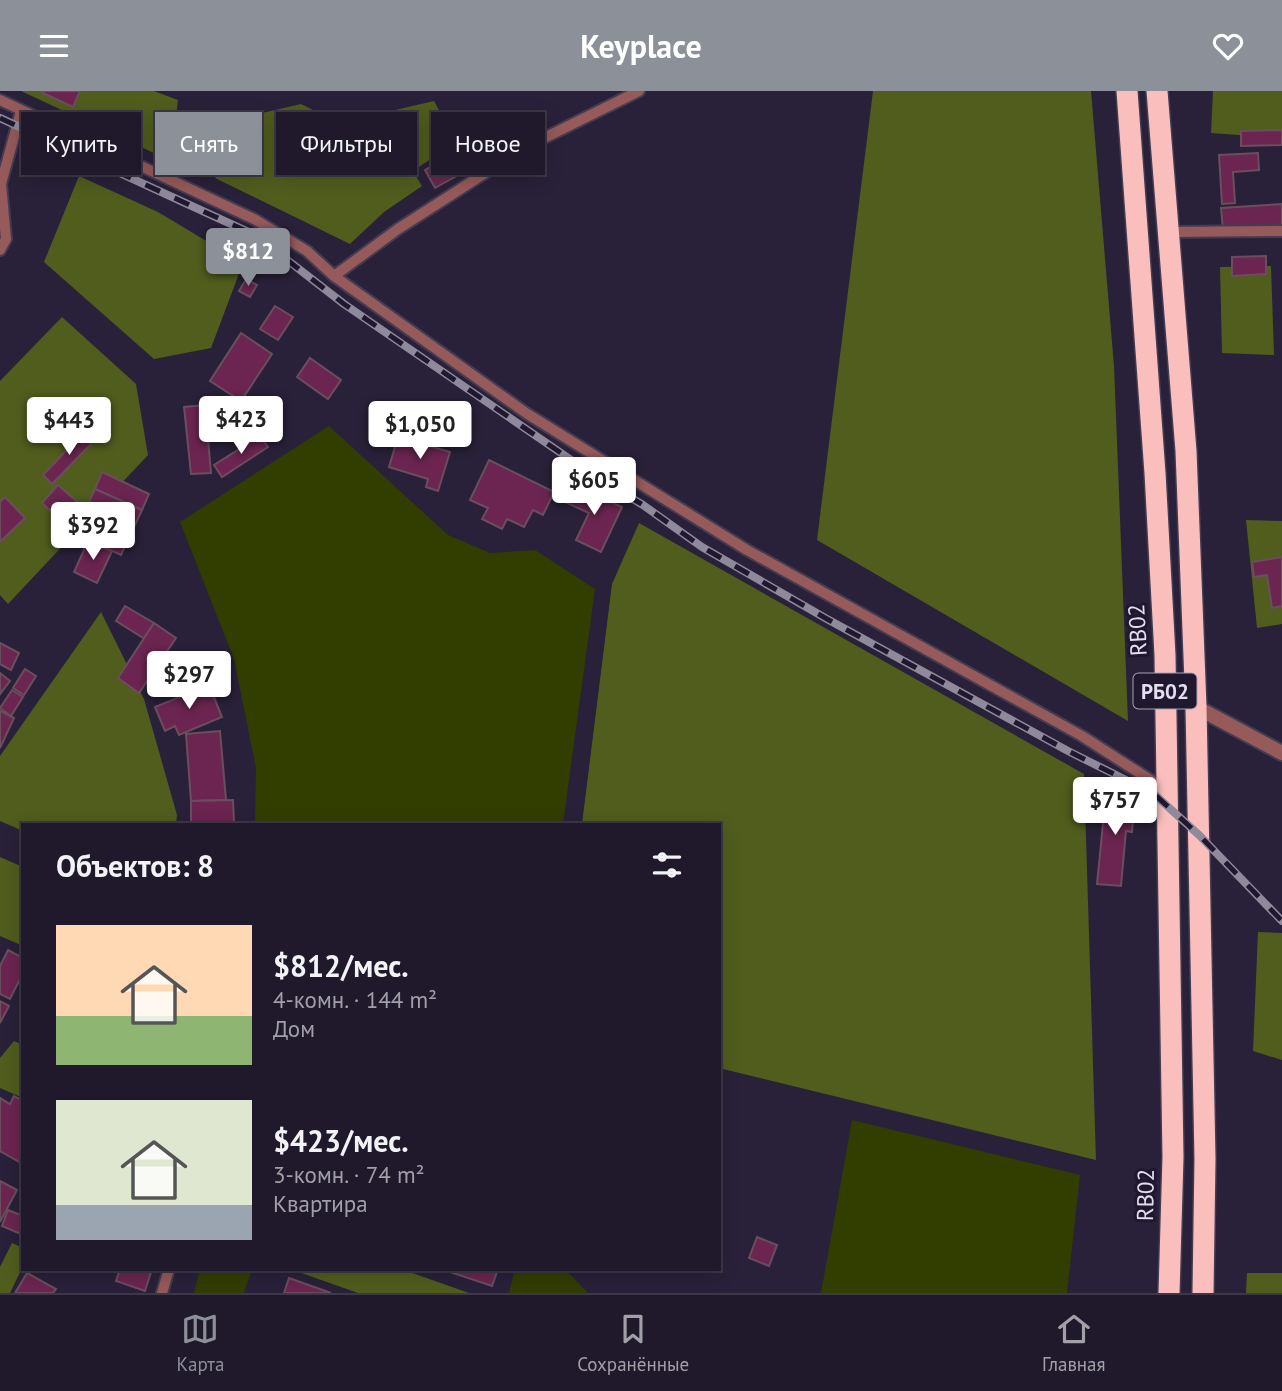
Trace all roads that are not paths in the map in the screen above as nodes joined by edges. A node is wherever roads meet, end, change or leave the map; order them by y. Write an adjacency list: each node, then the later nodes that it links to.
1 (639, 91): 9 (lane)
2 (1127, 91): 12 (highway, RB02 / РБ02)
3 (1157, 91): 6 (highway, РБ02)
4 (0, 100): 5 (lane)
5 (21, 111): 8 (lane); 9 (lane)
6 (1168, 232): 7 (lane); 10 (highway, РБ02)
7 (1282, 232)
8 (0, 250)
9 (334, 276): 12 (lane)
10 (1196, 707): 11 (street); 16 (highway, РБ02)
11 (1282, 753)
12 (1166, 790): 15 (highway, RB02 / РБ02)
13 (168, 1271): 14 (lane)
14 (162, 1293)
15 (1169, 1293)
16 (1203, 1293)

